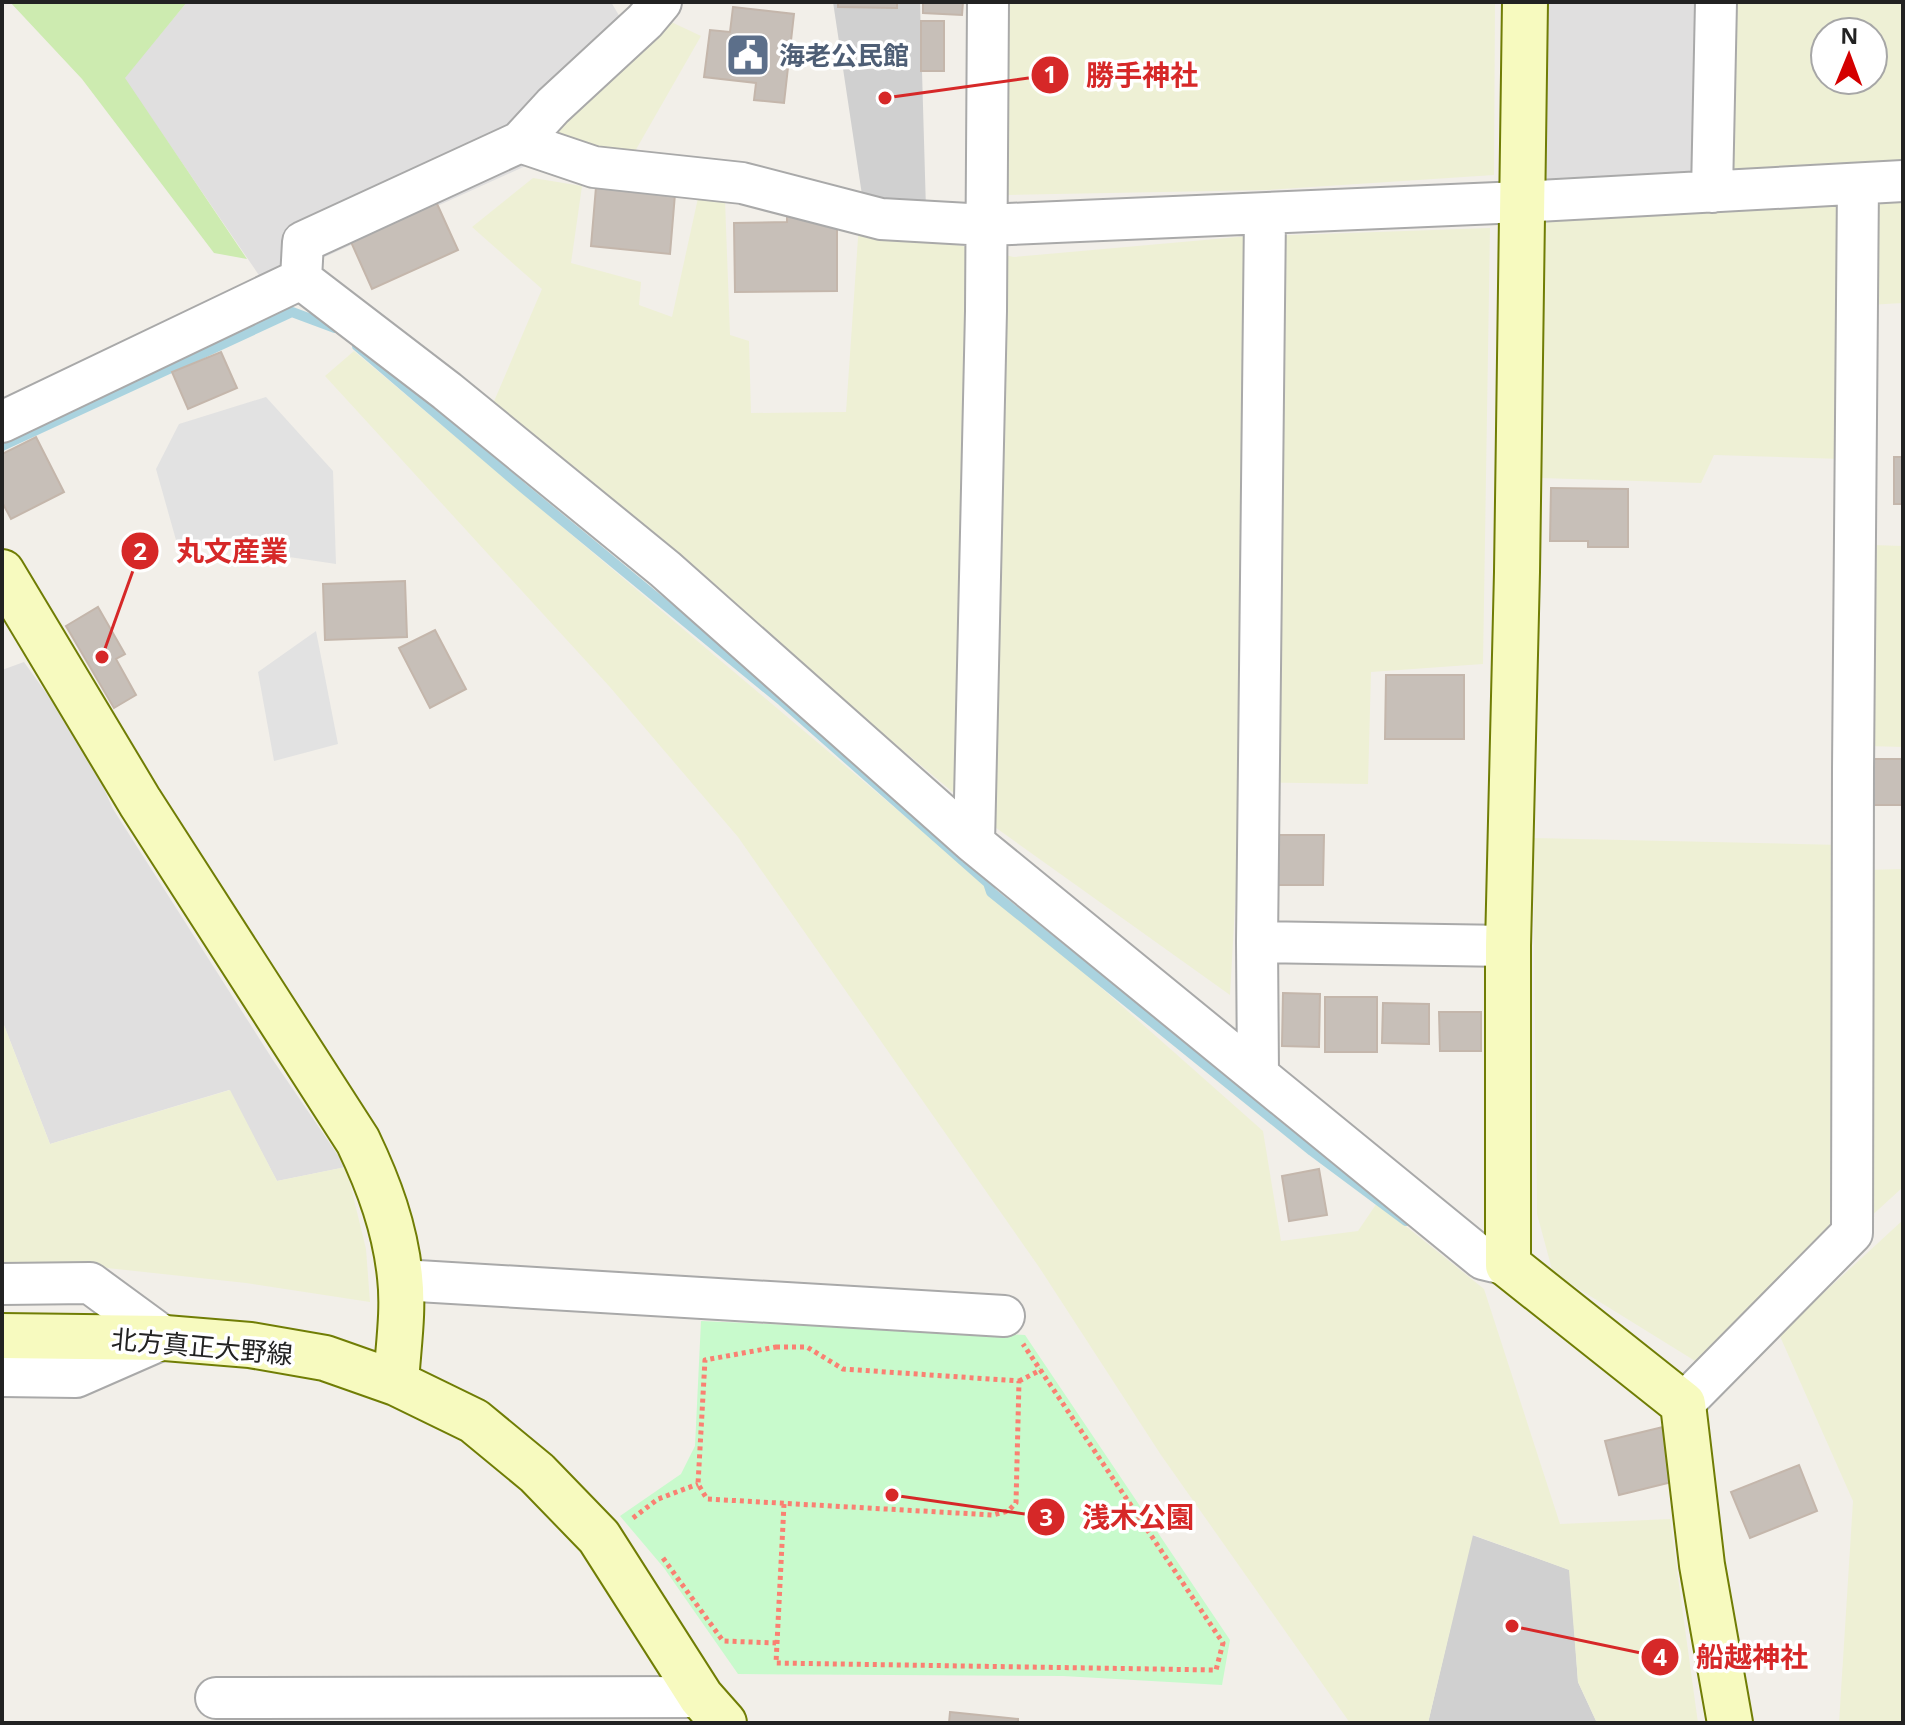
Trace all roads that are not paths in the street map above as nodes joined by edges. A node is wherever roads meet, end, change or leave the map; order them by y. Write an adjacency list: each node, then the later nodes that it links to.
1 (661, 2): 5 (street)
2 (988, 2): 11 (street)
3 (1525, 2): 9 (street)
4 (1716, 2): 8 (street)
5 (520, 142): 11 (street); 12 (street)
6 (1903, 181): 7 (street)
7 (1858, 184): 8 (street); 27 (street)
8 (1712, 192): 9 (street)
9 (1521, 202): 10 (street); 17 (street)
10 (1265, 214): 11 (street); 16 (street)
11 (986, 225): 15 (street)
12 (301, 279): 13 (street); 15 (street)
13 (2, 422)
14 (2, 572): 20 (street)
15 (974, 843): 18 (street)
16 (1257, 942): 17 (street); 18 (street)
17 (1508, 946): 19 (street)
18 (1258, 1075): 19 (street)
19 (1508, 1265): 27 (street)
20 (401, 1280): 22 (street); 26 (street)
21 (2, 1284): 24 (street)
22 (1004, 1316)
23 (2, 1336): 24 (street, 北方真正大野線)
24 (165, 1338): 25 (street); 26 (street, 北方真正大野線)
25 (2, 1376)
26 (396, 1383): 29 (street, 北方真正大野線)
27 (1683, 1404): 30 (street)
28 (216, 1698): 29 (street)
29 (712, 1710)
30 (1730, 1723)

